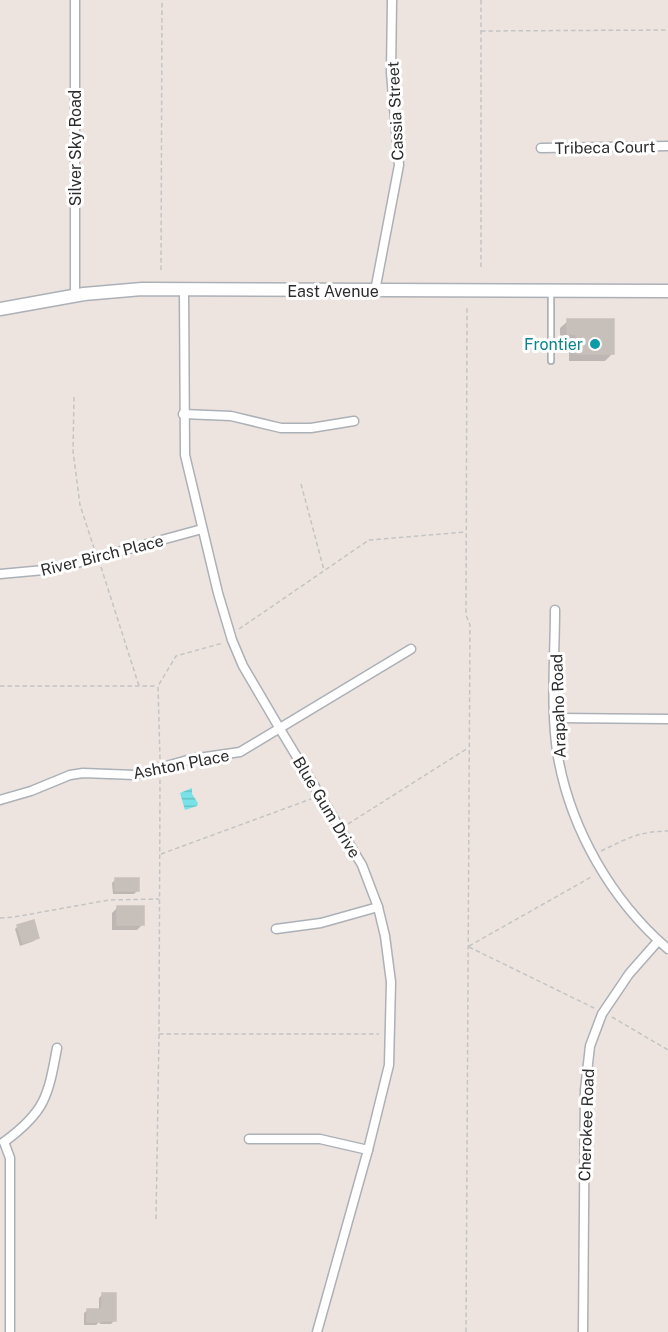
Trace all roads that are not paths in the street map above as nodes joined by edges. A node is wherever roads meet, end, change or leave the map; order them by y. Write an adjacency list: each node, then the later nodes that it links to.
1 (75, 0): 9 (street, Silver Sky Road)
2 (393, 0): 6 (street, Cassia Street)
3 (668, 146): 4 (street, Tribeca Court)
4 (542, 148)
5 (184, 290): 6 (main road, East Avenue); 9 (main road, East Avenue); 12 (street, Blue Gum Drive)
6 (375, 291): 7 (main road, East Avenue)
7 (551, 291): 8 (main road, East Avenue); 11 (lane)
8 (668, 291)
9 (75, 296): 10 (main road, East Avenue)
10 (0, 309)
11 (551, 361)
12 (183, 414): 13 (street); 14 (street, Blue Gum Drive)
13 (354, 421)
14 (202, 529): 15 (street, River Birch Place); 20 (street, Blue Gum Drive)
15 (0, 573)
16 (555, 610): 18 (street, Arapaho Road)
17 (411, 649): 20 (street, Ashton Place)
18 (555, 718): 19 (street); 24 (street, Arapaho Road)
19 (668, 719)
20 (280, 729): 21 (street, Ashton Place); 22 (street, Blue Gum Drive)
21 (0, 800)
22 (378, 907): 23 (street); 29 (street, Blue Gum Drive)
23 (276, 929)
24 (658, 941): 25 (street, Arapaho Road); 32 (street, Cherokee Road)
25 (668, 949)
26 (57, 1048): 28 (street)
27 (249, 1139): 29 (street)
28 (2, 1141): 30 (street)
29 (368, 1150): 31 (street, Blue Gum Drive)
30 (10, 1332)
31 (316, 1332)
32 (583, 1332)

